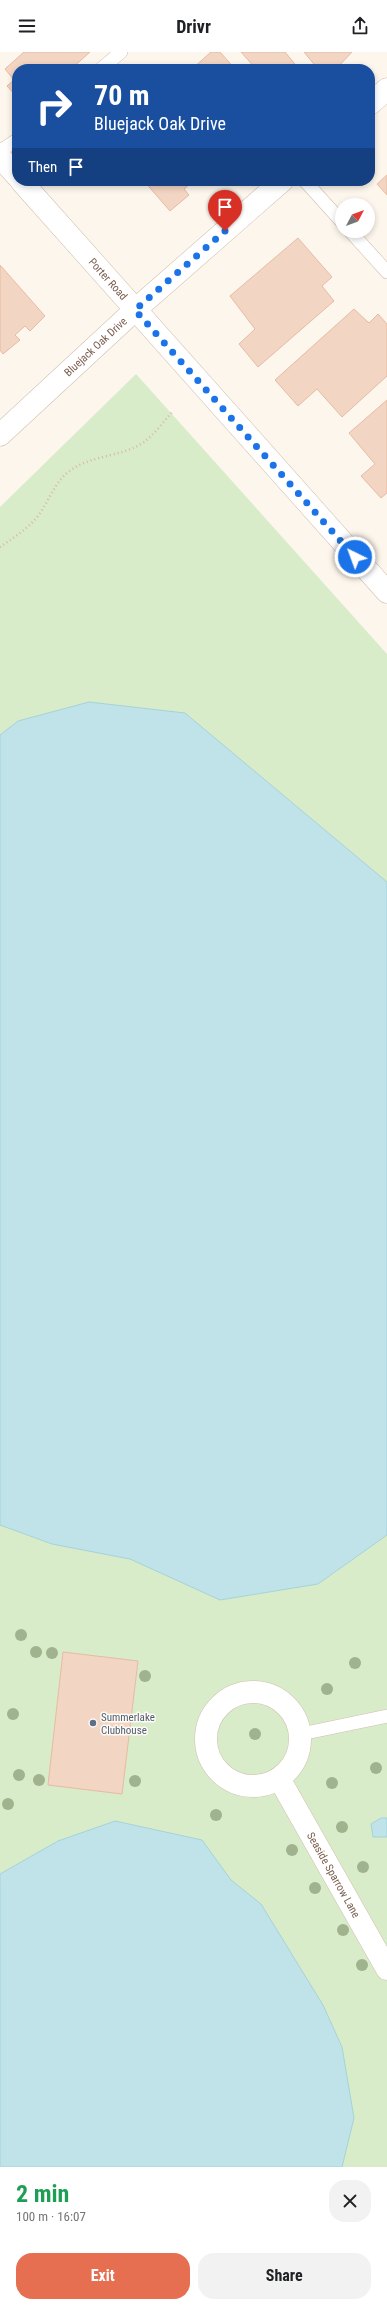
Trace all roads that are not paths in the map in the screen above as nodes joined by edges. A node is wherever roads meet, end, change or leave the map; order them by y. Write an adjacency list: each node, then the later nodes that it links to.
1 (121, 52): 2 (lane)
2 (107, 64)
3 (387, 89): 4 (street)
4 (375, 100)
5 (12, 143): 6 (lane)
6 (0, 151)
7 (0, 157): 8 (street)
8 (12, 170)
9 (25, 186): 15 (street, Porter Road)
10 (276, 186): 15 (street, Bluejack Oak Drive)
11 (310, 186): 12 (lane)
12 (335, 214)
13 (356, 238): 14 (lane)
14 (387, 272)
15 (135, 310): 16 (street, Bluejack Oak Drive); 17 (street, Porter Road)
16 (0, 435)
17 (387, 592)
18 (387, 1716): 19 (lane)
19 (301, 1734): 20 (street); 20 (street)
20 (280, 1780): 21 (street, Seaside Sparrow Lane)
21 (387, 1969)

